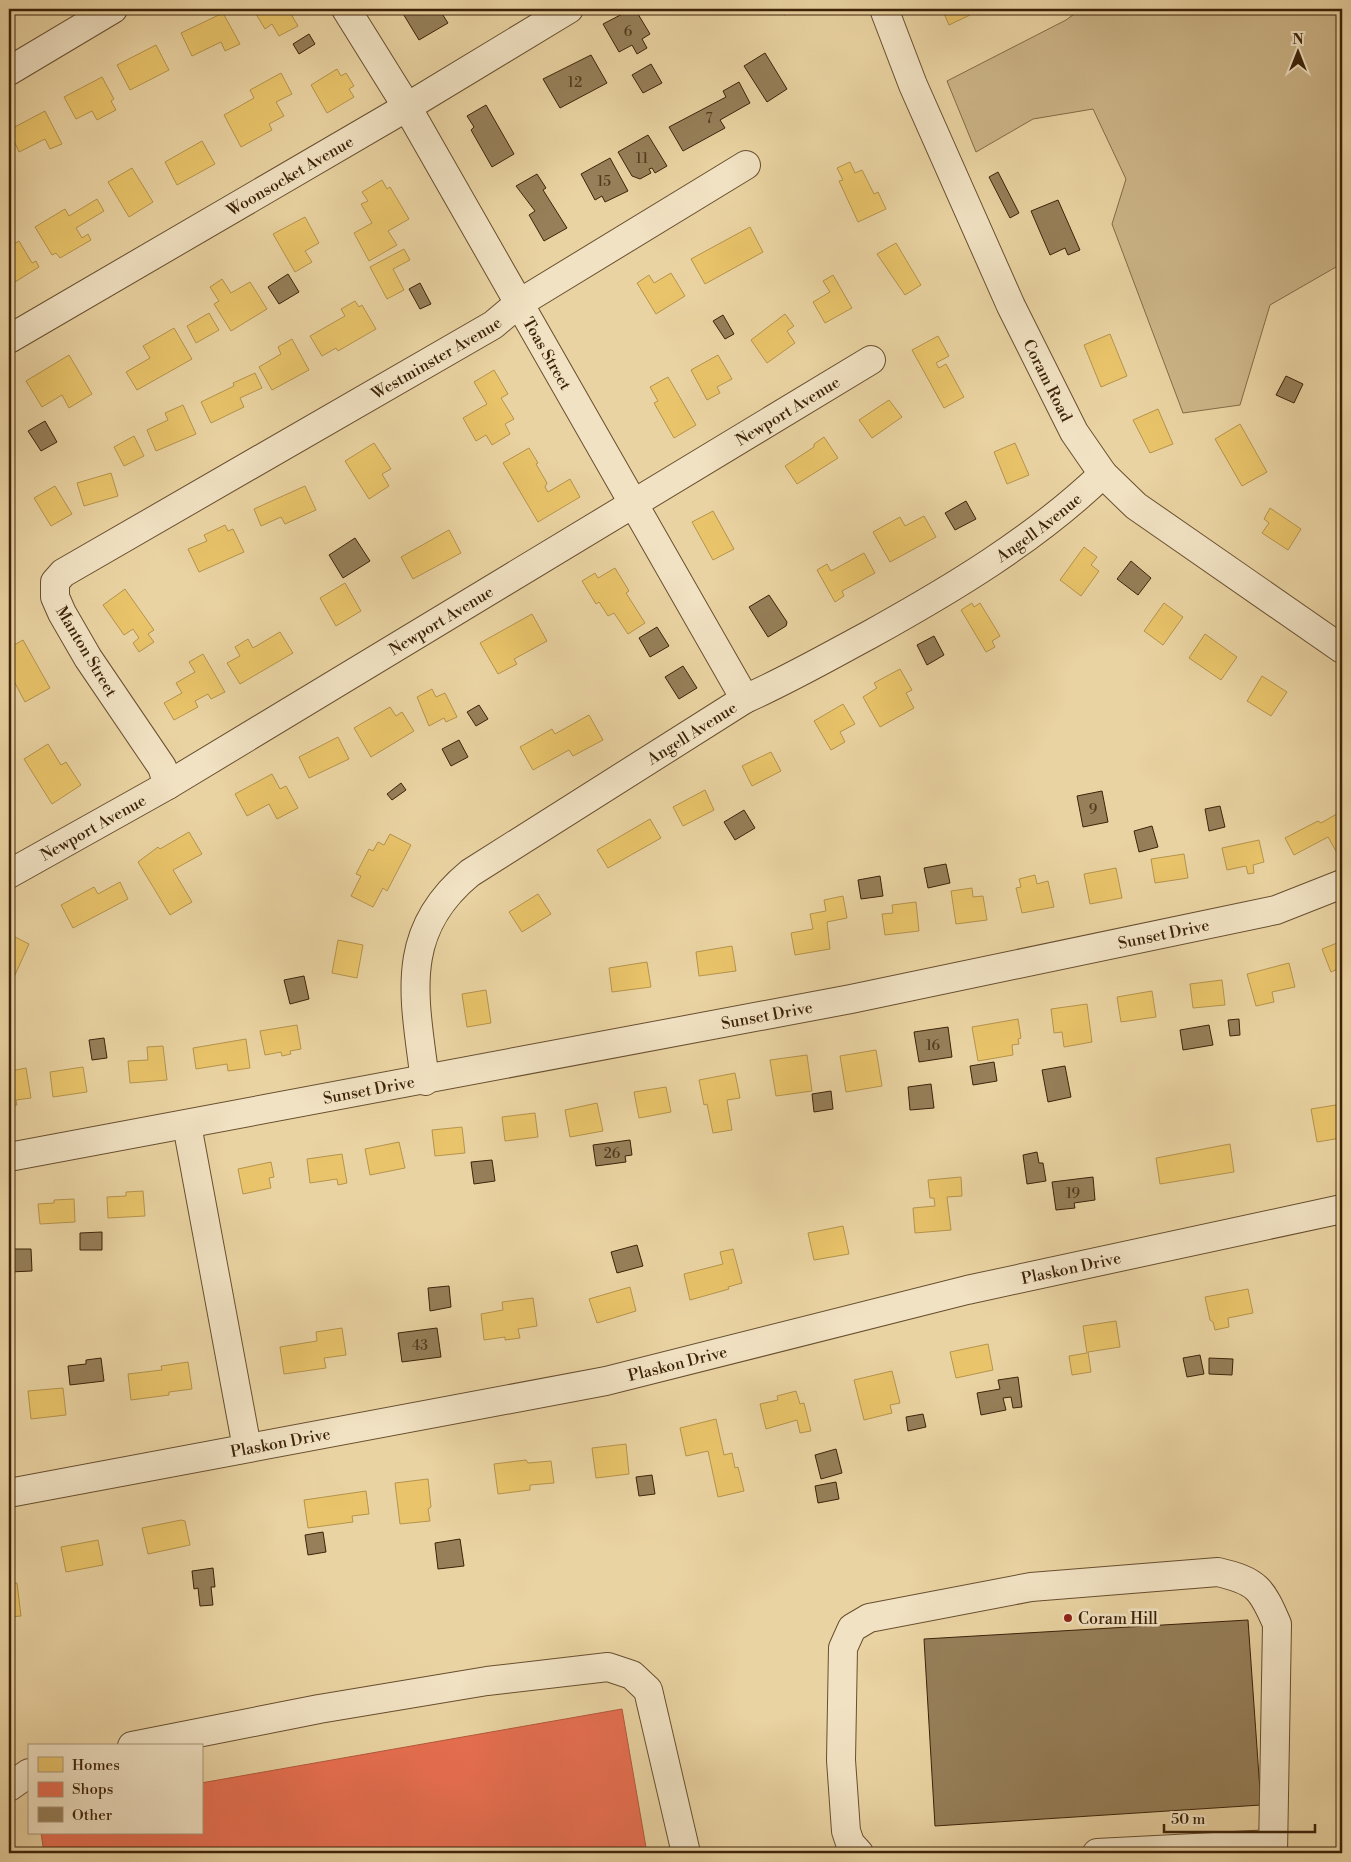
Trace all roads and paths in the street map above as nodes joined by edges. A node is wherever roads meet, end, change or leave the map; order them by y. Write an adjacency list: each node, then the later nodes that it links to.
1 (113, 9): 5 (street)
2 (346, 9): 6 (street, Toas Street)
3 (569, 9): 6 (street, Woonsocket Avenue)
4 (884, 9): 11 (street, Coram Road)
5 (9, 71)
6 (407, 107): 8 (street, Toas Street); 9 (street, Woonsocket Avenue)
7 (746, 165): 8 (street, Westminster Avenue)
8 (518, 304): 12 (street, Toas Street); 13 (street, Westminster Avenue)
9 (9, 339)
10 (871, 360): 12 (street, Newport Avenue)
11 (1103, 474): 14 (street, Coram Road); 15 (street, Angell Avenue)
12 (633, 503): 15 (street, Toas Street); 16 (street, Newport Avenue)
13 (120, 540): 16 (street, Manton Street)
14 (1342, 649)
15 (745, 699): 19 (street, Angell Avenue)
16 (168, 785): 17 (street, Newport Avenue)
17 (9, 874)
18 (1342, 884): 19 (street, Sunset Drive)
19 (425, 1081): 20 (street, Sunset Drive)
20 (186, 1124): 21 (street, Sunset Drive); 23 (street)
21 (9, 1157)
22 (1342, 1209): 23 (street, Plaskon Drive)
23 (247, 1448): 24 (street, Plaskon Drive)
24 (9, 1493)
25 (142, 1744): 29 (street)
26 (28, 1774): 27 (street)
27 (9, 1787)
28 (1273, 1849): 30 (street); 31 (street)
29 (686, 1853)
30 (859, 1853)
31 (1097, 1853)

